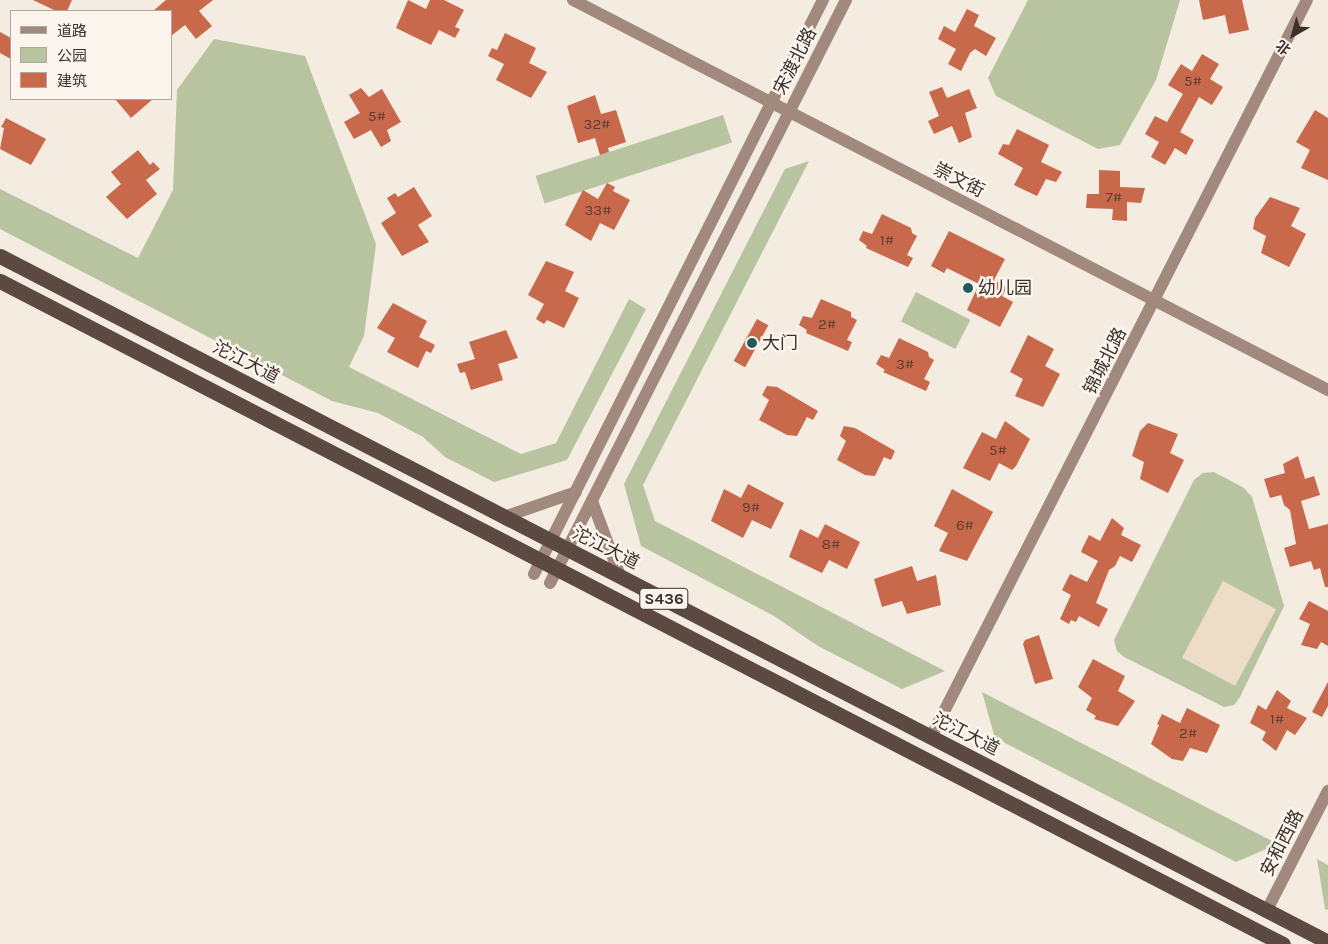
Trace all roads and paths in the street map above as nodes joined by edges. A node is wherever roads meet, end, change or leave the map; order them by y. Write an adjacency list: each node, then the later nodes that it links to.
1 (573, 0): 5 (street, 崇文街)
2 (823, 0): 5 (street, 宋渡北路)
3 (846, 0): 6 (street, 宋渡北路)
4 (1307, 0): 9 (street, 锦城北路)
5 (771, 102): 6 (street, 崇文街); 11 (street, 宋渡北路)
6 (789, 111): 9 (street, 崇文街); 12 (street, 宋渡北路)
7 (0, 256): 13 (highway, 沱江大道 / S436)
8 (0, 281): 16 (highway, S436)
9 (1155, 301): 10 (street, 崇文街); 19 (street, 锦城北路)
10 (1328, 390)
11 (576, 492): 13 (street); 14 (street, 宋渡北路)
12 (592, 501): 15 (street, 宋渡北路); 18 (street)
13 (504, 517): 14 (highway, 沱江大道 / S436)
14 (551, 541): 15 (highway, 沱江大道 / S436); 16 (street, 宋渡北路)
15 (567, 549): 17 (street, 宋渡北路); 18 (highway, 沱江大道 / S436)
16 (537, 568): 17 (highway, S436)
17 (554, 576): 23 (highway, S436)
18 (620, 576): 19 (highway, 沱江大道 / S436)
19 (932, 737): 21 (highway, 沱江大道 / S436)
20 (1328, 791): 21 (street, 安和西路)
21 (1266, 910): 22 (highway, 沱江大道 / S436)
22 (1328, 942)
23 (1283, 944)

